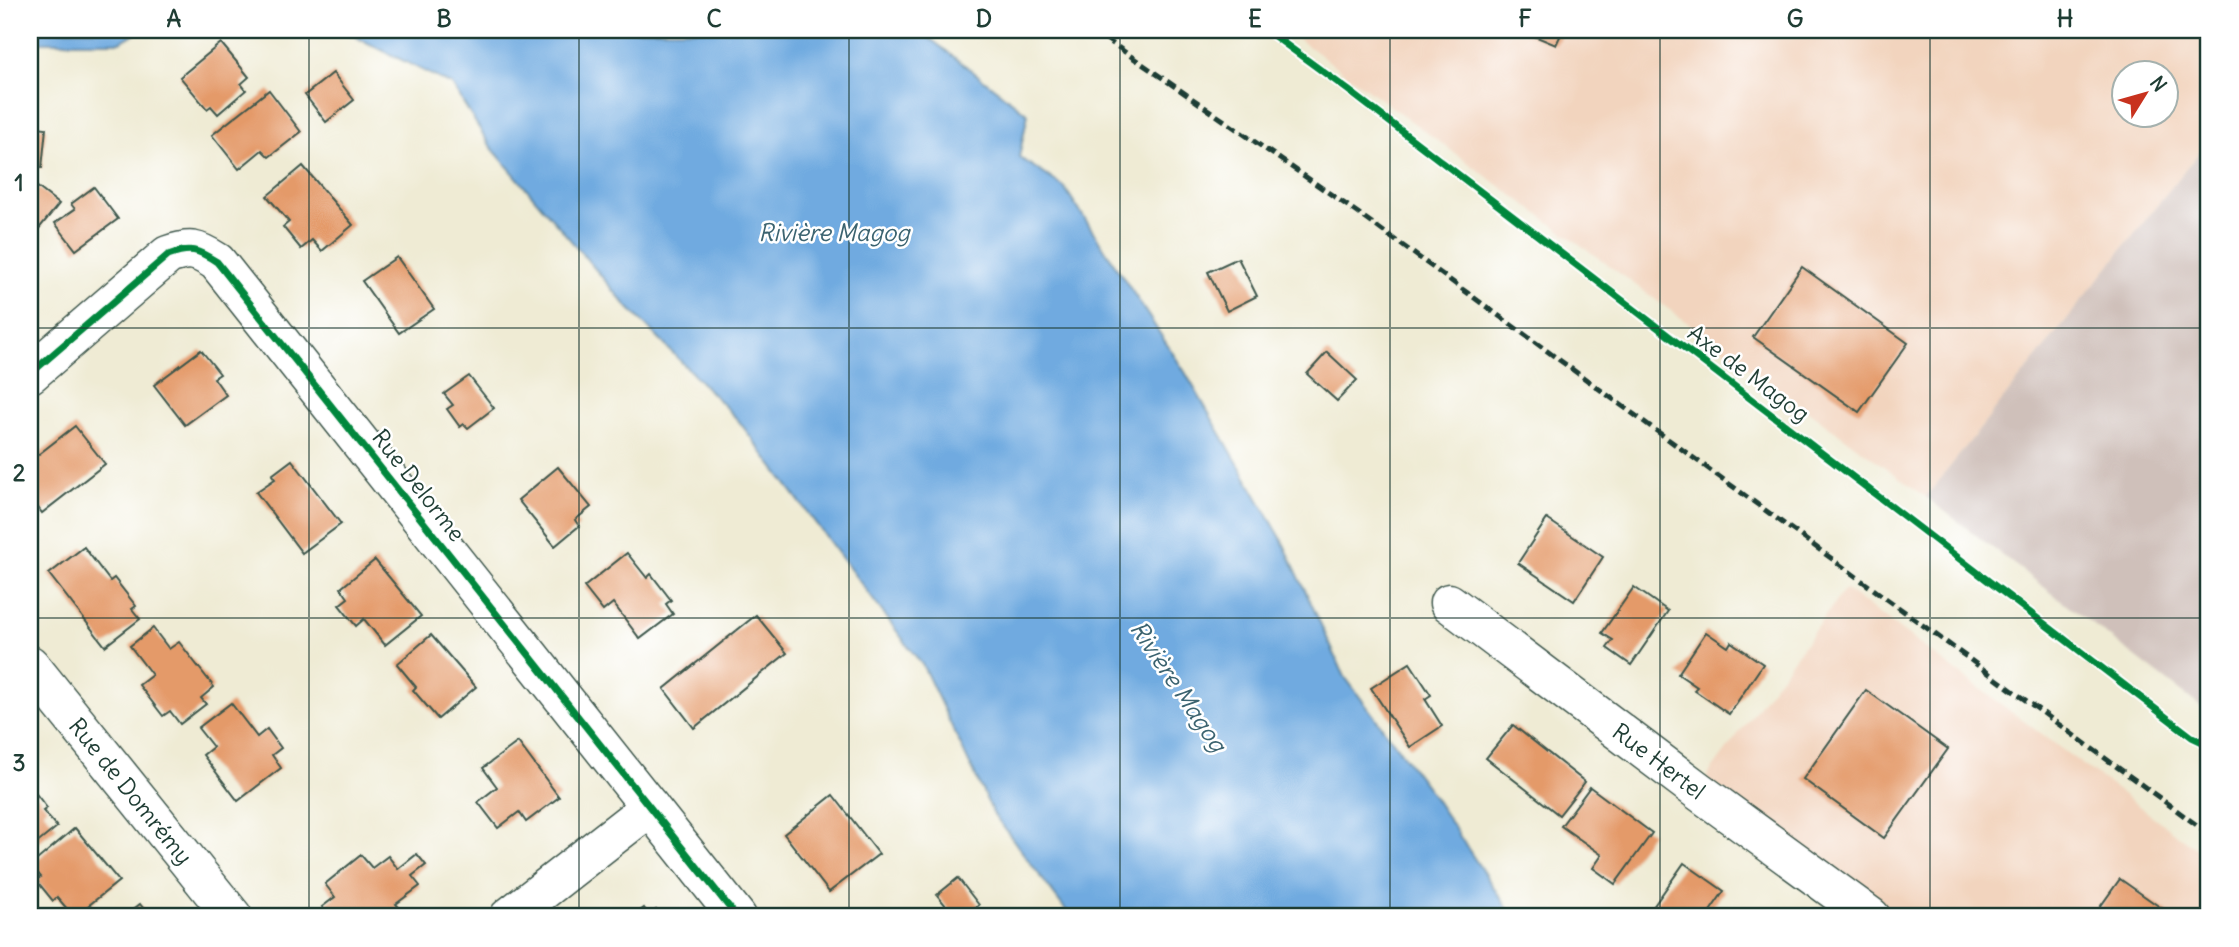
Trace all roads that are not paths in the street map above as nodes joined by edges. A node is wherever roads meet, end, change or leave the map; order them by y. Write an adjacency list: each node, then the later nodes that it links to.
1 (30, 374): 4 (street, Rue Delorme)
2 (1449, 603): 8 (street, Rue Hertel)
3 (30, 665): 5 (street, Rue de Domrémy)
4 (650, 807): 6 (street); 7 (street, Rue Delorme)
5 (233, 917)
6 (509, 917)
7 (737, 917)
8 (1871, 917)

